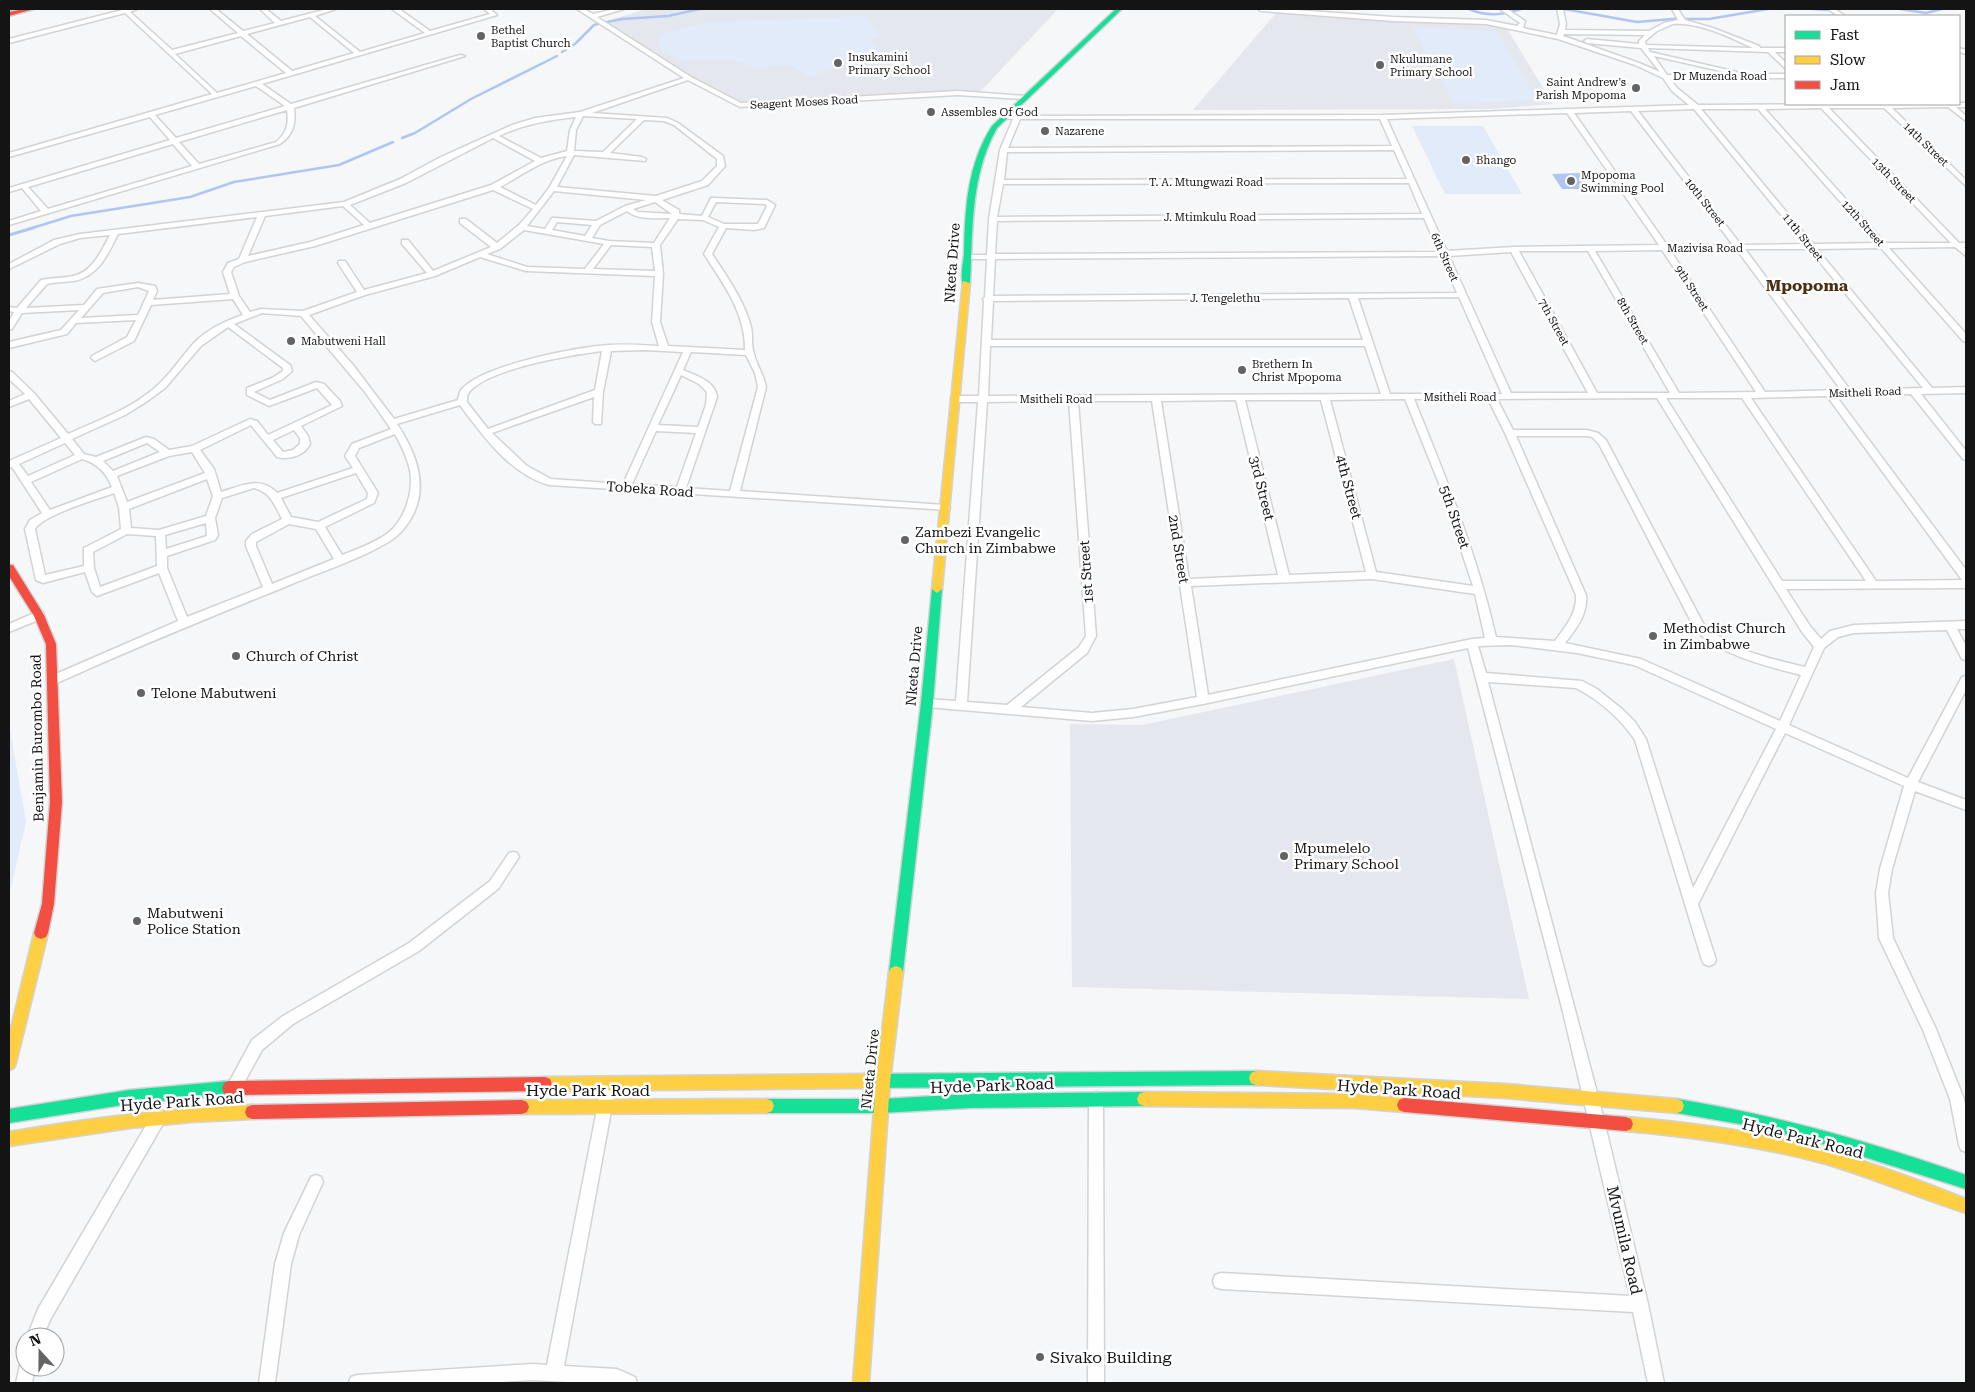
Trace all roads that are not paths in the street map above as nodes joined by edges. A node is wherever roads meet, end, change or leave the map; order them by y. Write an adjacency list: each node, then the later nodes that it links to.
1 (30, 9): 16 (street)
2 (134, 9): 14 (street)
3 (213, 9): 21 (street)
4 (262, 9): 19 (street)
5 (333, 9): 17 (street)
6 (395, 9): 23 (street)
7 (487, 9): 23 (street)
8 (580, 9): 18 (street, Seagent Moses Road)
9 (621, 9): 18 (street)
10 (1119, 9): 41 (street, Nketa Drive)
11 (1261, 9): 20 (street)
12 (1503, 9): 20 (street)
13 (1560, 9): 24 (street)
14 (126, 11): 25 (street); 29 (street)
15 (1677, 13): 22 (street); 27 (street)
16 (9, 14)
17 (311, 15): 19 (street); 31 (street)
18 (593, 16): 38 (street, Seagent Moses Road)
19 (279, 23): 21 (street)
20 (1518, 29): 24 (street)
21 (243, 33): 29 (street); 34 (street)
22 (1649, 33): 24 (street); 26 (street)
23 (430, 34): 31 (street)
24 (1561, 34): 26 (street); 37 (street)
25 (9, 41)
26 (1643, 47): 27 (street); 30 (street)
27 (1766, 50): 28 (street); 33 (street)
28 (1785, 50)
29 (170, 53): 40 (street)
30 (1648, 53): 35 (street); 37 (street)
31 (359, 54): 34 (street)
32 (462, 56): 47 (street)
33 (1785, 66)
34 (291, 74): 39 (street)
35 (1745, 76): 36 (street, Dr Muzenda Road); 37 (street, Dr Muzenda Road)
36 (1785, 76)
37 (1666, 77): 48 (street, Dr Muzenda Road)
38 (689, 78): 41 (street, Seagent Moses Road); 52 (street)
39 (258, 84): 40 (street); 47 (street)
40 (216, 95): 51 (street)
41 (1024, 97): 54 (street, Nketa Drive)
42 (1821, 105): 43 (street); 46 (street); 97 (street, 13th Street)
43 (1885, 105): 44 (street); 70 (street, 14th Street)
44 (1950, 105): 45 (street); 57 (street)
45 (1966, 105)
46 (1760, 106): 48 (street); 99 (street, 12th Street)
47 (290, 107): 59 (street); 67 (street)
48 (1696, 107): 49 (street); 98 (street, 11th Street)
49 (1632, 108): 50 (street); 103 (street, 10th Street)
50 (1568, 110): 55 (street); 102 (street, 9th Street)
51 (151, 114): 59 (street); 64 (street)
52 (581, 114): 53 (street); 58 (street); 62 (street)
53 (643, 117): 63 (street); 75 (street)
54 (1004, 117): 56 (street); 109 (street, Nketa Drive)
55 (1383, 117): 56 (street); 60 (street, 6th Street)
56 (1017, 118): 61 (street)
57 (1966, 119)
58 (494, 136): 66 (street); 76 (street)
59 (174, 141): 67 (street); 71 (street)
60 (1396, 148): 61 (street); 68 (street, 6th Street)
61 (1004, 150): 69 (street)
62 (572, 154): 63 (street); 66 (street); 73 (street)
63 (604, 154): 65 (street)
64 (9, 155)
65 (642, 159)
66 (541, 161): 72 (street)
67 (197, 167): 79 (street)
68 (1411, 181): 69 (street, T. A. Mtungwazi Road); 81 (street, 6th Street)
69 (1000, 182): 84 (street)
70 (1966, 184)
71 (24, 186): 74 (street); 79 (street)
72 (494, 187): 77 (street); 88 (street)
73 (552, 189): 75 (street); 77 (street)
74 (9, 190)
75 (654, 198): 78 (street); 82 (street)
76 (346, 204): 80 (street); 88 (street)
77 (537, 208): 90 (street)
78 (628, 208): 82 (street); 87 (street)
79 (46, 212): 86 (street)
80 (262, 215): 91 (street); 110 (street)
81 (1427, 216): 84 (street, J. Mtimkulu Road); 105 (street, 6th Street)
82 (675, 217): 83 (street); 96 (street)
83 (704, 218): 89 (street); 89 (street)
84 (992, 219): 108 (street)
85 (463, 221): 100 (street)
86 (9, 223)
87 (597, 223): 92 (street); 93 (street)
88 (369, 226): 110 (street)
89 (723, 226): 138 (street)
90 (522, 227): 92 (street); 100 (street)
91 (115, 232): 112 (street); 124 (street)
92 (547, 232): 93 (street)
93 (588, 238): 95 (street)
94 (405, 242): 114 (street)
95 (610, 243): 96 (street); 113 (street)
96 (656, 245): 115 (street)
97 (1962, 245): 99 (street, Mazivisa Road); 106 (street, 13th Street)
98 (1811, 246): 99 (street, Mazivisa Road); 103 (street, Mazivisa Road); 143 (street, 11th Street)
99 (1884, 246): 131 (street, 12th Street)
100 (497, 248): 107 (street)
101 (1590, 248): 102 (street, Mazivisa Road); 104 (street, Mazivisa Road); 151 (street, 8th Street)
102 (1665, 248): 103 (street, Mazivisa Road); 148 (street, 9th Street)
103 (1740, 248): 147 (street, 10th Street)
104 (1514, 249): 105 (street, Mazivisa Road); 154 (street, 7th Street)
105 (1444, 254): 108 (street, Mazivisa Road); 117 (street, 6th Street)
106 (1966, 254)
107 (481, 255): 113 (street); 114 (street)
108 (989, 256): 109 (street, Mazivisa Road); 120 (street)
109 (968, 257): 161 (street, Nketa Drive)
110 (242, 260): 118 (street)
111 (342, 263): 116 (street)
112 (9, 267)
113 (587, 272): 115 (street)
114 (432, 274): 116 (street)
115 (659, 274): 136 (street)
116 (362, 293): 125 (street)
117 (1463, 295): 119 (street, J. Tengelethu); 157 (street, 6th Street)
118 (235, 296): 121 (street); 126 (street)
119 (1353, 297): 120 (street, J. Tengelethu); 133 (street)
120 (987, 299): 132 (street)
121 (148, 303): 122 (street); 127 (street)
122 (84, 307): 124 (street); 128 (street)
123 (9, 309): 124 (street)
124 (19, 311): 130 (street)
125 (304, 314): 126 (street); 168 (street)
126 (248, 315): 129 (street)
127 (142, 317): 128 (street); 139 (street)
128 (75, 321): 134 (street)
129 (228, 323): 167 (street); 173 (street)
130 (9, 328)
131 (1966, 339)
132 (986, 343): 133 (street); 162 (street)
133 (1369, 343): 155 (street)
134 (9, 345)
135 (607, 348): 136 (street); 145 (street); 164 (street)
136 (664, 348): 137 (street)
137 (688, 350): 138 (street); 140 (street)
138 (749, 353): 188 (street)
139 (95, 358)
140 (678, 371): 169 (street); 170 (street)
141 (9, 374): 149 (street)
142 (1913, 390): 143 (street, Msitheli Road); 147 (street, Msitheli Road); 178 (street)
143 (1929, 390): 144 (street, Msitheli Road)
144 (1966, 390)
145 (599, 392): 166 (street); 171 (street)
146 (1829, 393): 147 (street, Msitheli Road); 148 (street, Msitheli Road); 206 (street)
147 (1848, 393)
148 (1762, 394): 152 (street, Msitheli Road)
149 (31, 395): 165 (street); 173 (street)
150 (1660, 395): 151 (street, Msitheli Road); 154 (street, Msitheli Road); 210 (street)
151 (1676, 395): 152 (street, Msitheli Road)
152 (1745, 395): 208 (street)
153 (1408, 396): 155 (street, Msitheli Road); 156 (street, Msitheli Road); 212 (street, 5th Street)
154 (1594, 396): 157 (street, Msitheli Road)
155 (1386, 397): 160 (street, Msitheli Road)
156 (1491, 397): 157 (street, Msitheli Road); 172 (street)
157 (1508, 397)
158 (1156, 398): 159 (street, Msitheli Road); 163 (street, Msitheli Road); 207 (street, 2nd Street)
159 (1240, 398): 160 (street, Msitheli Road); 205 (street, 3rd Street)
160 (1325, 398): 204 (street, 4th Street)
161 (955, 399): 162 (street, Msitheli Road); 192 (street, Nketa Drive)
162 (983, 400): 163 (street, Msitheli Road); 229 (street)
163 (1073, 400): 230 (street, 1st Street)
164 (462, 402): 168 (street); 171 (street, Tobeka Road)
165 (9, 404)
166 (598, 422)
167 (296, 426): 174 (street); 174 (street)
168 (394, 426): 181 (street); 200 (street)
169 (653, 428): 170 (street); 185 (street)
170 (702, 430): 187 (street)
171 (487, 432): 185 (street, Tobeka Road)
172 (1510, 433): 220 (street); 223 (street)
173 (66, 439): 177 (street); 180 (street)
174 (267, 439): 175 (street)
175 (194, 450): 176 (street); 182 (street)
176 (167, 453): 179 (street); 183 (street)
177 (81, 456): 179 (street); 184 (street)
178 (1966, 457)
179 (97, 460): 183 (street)
180 (12, 464): 184 (street)
181 (358, 469): 190 (street); 196 (street)
182 (211, 474): 189 (street); 191 (street)
183 (112, 475): 186 (street)
184 (26, 482): 193 (street)
185 (626, 487): 187 (street, Tobeka Road)
186 (116, 488): 191 (street); 193 (street)
187 (680, 491): 188 (street, Tobeka Road)
188 (734, 494): 192 (street, Tobeka Road)
189 (218, 496): 190 (street); 194 (street)
190 (275, 497): 195 (street)
191 (124, 507): 197 (street)
192 (945, 508): 228 (street, Nketa Drive)
193 (48, 514): 202 (street)
194 (210, 518): 198 (street); 199 (street)
195 (288, 520): 196 (street); 211 (street)
196 (319, 526): 200 (street)
197 (126, 531): 198 (street); 202 (street)
198 (159, 533): 199 (street)
199 (161, 554): 203 (street)
200 (340, 560): 211 (street)
201 (9, 568): 213 (street, Benjamin Burombo Road)
202 (89, 568): 203 (street)
203 (162, 568): 214 (street)
204 (1372, 575): 205 (street); 212 (street)
205 (1284, 577): 207 (street)
206 (1966, 577)
207 (1184, 583): 227 (street, 2nd Street)
208 (1873, 584): 209 (street); 210 (street)
209 (1966, 584)
210 (1778, 585): 221 (street)
211 (269, 589): 214 (street)
212 (1480, 591): 218 (street, 5th Street)
213 (40, 615): 217 (street); 225 (street, Benjamin Burombo Road)
214 (184, 622): 225 (street)
215 (1950, 626): 216 (street); 221 (street); 222 (street)
216 (1966, 626)
217 (9, 628)
218 (1490, 640): 219 (street); 220 (street)
219 (1472, 643): 224 (street, Mvumila Road); 227 (street)
220 (1557, 646): 231 (street)
221 (1820, 646): 223 (street)
222 (1966, 656)
223 (1807, 672): 231 (street)
224 (1481, 677): 235 (street); 241 (street, Mvumila Road)
225 (53, 680): 237 (street, Benjamin Burombo Road)
226 (1966, 680): 232 (street)
227 (1203, 700): 230 (street)
228 (927, 703): 229 (street); 238 (street, Nketa Drive)
229 (961, 706): 230 (street)
230 (1010, 709)
231 (1783, 726): 232 (street); 235 (street)
232 (1911, 784): 233 (street); 243 (street)
233 (1966, 805)
234 (513, 856): 240 (street)
235 (1691, 904): 236 (street)
236 (1709, 960)
237 (9, 1063)
238 (883, 1082): 239 (street, Hyde Park Road); 241 (street, Hyde Park Road); 245 (street, Nketa Drive)
239 (609, 1084): 240 (street, Hyde Park Road); 244 (street)
240 (233, 1088): 246 (street); 247 (street, Hyde Park Road)
241 (1592, 1097): 249 (street, Mvumila Road); 253 (street, Hyde Park Road)
242 (1096, 1099): 245 (street, Hyde Park Road); 249 (street, Hyde Park Road); 264 (street)
243 (1962, 1100): 251 (street)
244 (604, 1106): 245 (street, Hyde Park Road); 246 (street, Hyde Park Road); 258 (street)
245 (882, 1106): 263 (street, Nketa Drive)
246 (226, 1113): 248 (street, Hyde Park Road)
247 (9, 1116)
248 (159, 1117): 250 (street, Hyde Park Road); 257 (street)
249 (1597, 1122): 254 (street, Hyde Park Road); 256 (street, Mvumila Road)
250 (9, 1139)
251 (1966, 1145)
252 (316, 1182): 260 (street)
253 (1966, 1182)
254 (1966, 1206)
255 (1221, 1281): 256 (street)
256 (1640, 1304): 265 (street, Mvumila Road)
257 (39, 1327)
258 (554, 1373): 259 (street); 262 (street)
259 (476, 1379): 261 (street)
260 (267, 1383)
261 (357, 1383)
262 (629, 1383)
263 (861, 1383)
264 (1096, 1383)
265 (1656, 1383)

